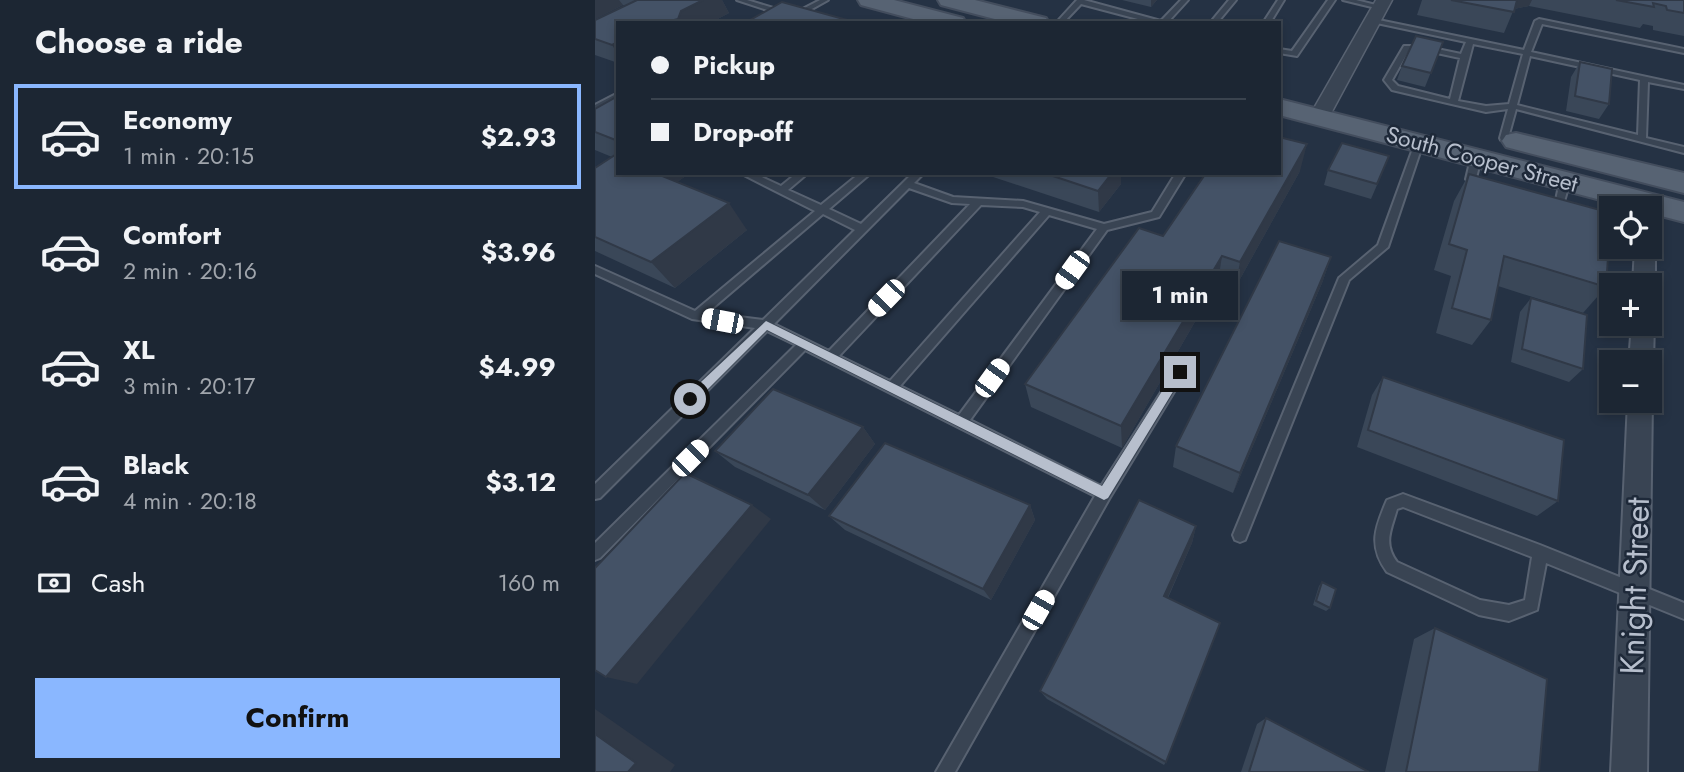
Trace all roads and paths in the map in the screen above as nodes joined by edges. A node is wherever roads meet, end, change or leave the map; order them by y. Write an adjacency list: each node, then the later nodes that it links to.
1 (740, 0): 11 (lane)
2 (825, 0): 14 (lane)
3 (869, 0): 13 (main road)
4 (1185, 0): 21 (lane)
5 (1233, 0): 22 (lane)
6 (1282, 0): 23 (lane)
7 (1332, 0): 25 (lane)
8 (1346, 0): 10 (lane)
9 (1078, 1): 19 (lane); 20 (lane)
10 (1378, 9): 24 (lane); 32 (street)
11 (770, 10): 12 (lane); 14 (lane)
12 (758, 16)
13 (946, 16): 17 (main road); 18 (main road)
14 (794, 17): 15 (lane); 16 (lane)
15 (804, 20)
16 (789, 21)
17 (1003, 21)
18 (1012, 21)
19 (1061, 21)
20 (1155, 21)
21 (1165, 21)
22 (1215, 21)
23 (1267, 21)
24 (1470, 41): 27 (lane); 28 (lane)
25 (1281, 51)
26 (1684, 51): 27 (lane)
27 (1527, 53): 29 (lane); 34 (lane)
28 (1464, 57): 33 (lane); 33 (lane)
29 (1644, 79): 30 (lane); 38 (lane)
30 (1684, 87)
31 (616, 96): 36 (lane)
32 (1319, 100): 35 (main road, South Cooper Street); 37 (main road, South Cooper Street); 39 (main road, South Cooper Street)
33 (1453, 102): 34 (lane)
34 (1513, 106): 37 (lane); 38 (lane)
35 (1281, 107)
36 (595, 108)
37 (1504, 138): 48 (main road, South Cooper Street)
38 (1642, 139): 40 (lane)
39 (1419, 143): 41 (main road, South Cooper Street); 72 (lane)
40 (1684, 150)
41 (1476, 158): 47 (main road, South Cooper Street); 50 (lane)
42 (749, 175): 51 (lane)
43 (801, 175): 51 (lane)
44 (864, 175): 56 (lane)
45 (917, 175): 49 (lane)
46 (1180, 175): 59 (lane)
47 (1565, 181): 52 (main road, South Cooper Street); 54 (lane)
48 (1684, 183)
49 (908, 184): 53 (lane); 60 (lane)
50 (1491, 187)
51 (781, 191): 56 (lane)
52 (1616, 196)
53 (979, 201): 57 (lane); 65 (lane)
54 (1541, 201)
55 (1662, 208): 58 (main road, South Cooper Street)
56 (823, 210): 60 (lane); 62 (lane)
57 (1047, 211): 59 (lane); 67 (lane)
58 (1684, 212)
59 (1104, 227): 69 (lane)
60 (862, 229): 63 (lane)
61 (595, 270): 62 (lane)
62 (697, 316): 63 (lane)
63 (766, 325): 64 (lane); 70 (lane)
64 (804, 344): 65 (lane); 74 (lane)
65 (830, 357): 67 (lane)
66 (1180, 372): 71 (lane)
67 (892, 387): 69 (lane)
68 (1640, 413): 75 (street, Knight Street)
69 (961, 422): 71 (lane)
70 (595, 493)
71 (1104, 494): 77 (lane)
72 (1240, 535)
73 (1540, 552): 73 (lane); 75 (lane)
74 (595, 553)
75 (1634, 591): 76 (lane); 78 (street, Knight Street)
76 (1684, 611)
77 (945, 772)
78 (1629, 772)

